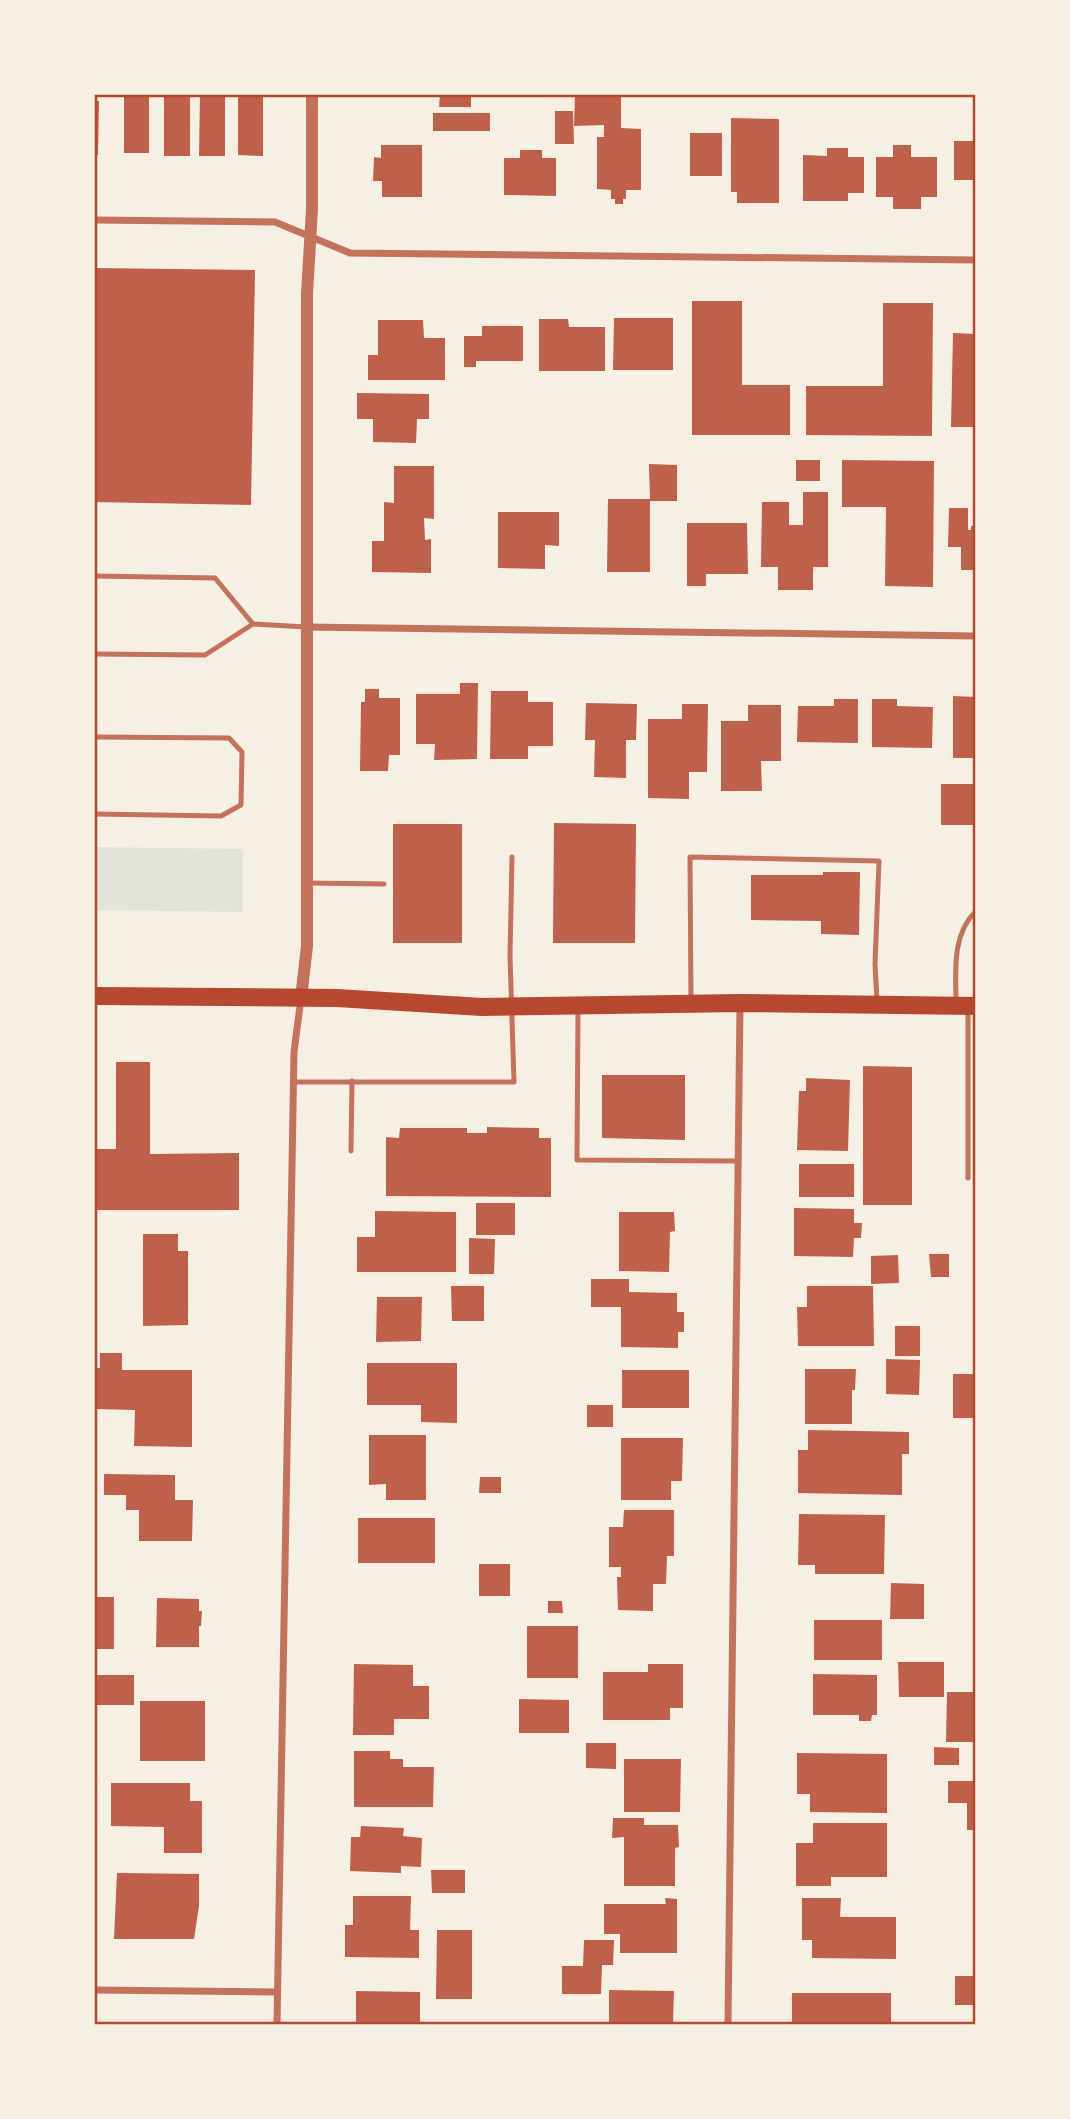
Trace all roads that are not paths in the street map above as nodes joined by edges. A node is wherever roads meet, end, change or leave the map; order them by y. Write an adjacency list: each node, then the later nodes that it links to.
1 (312, 94): 3 (street)
2 (94, 220): 3 (street)
3 (310, 237): 4 (street); 7 (street)
4 (975, 260)
5 (94, 576): 6 (lane)
6 (253, 624): 7 (lane); 9 (lane)
7 (306, 627): 8 (street); 13 (street)
8 (975, 636)
9 (94, 654)
10 (94, 737): 11 (lane)
11 (94, 814)
12 (512, 857): 21 (lane)
13 (306, 883): 14 (lane); 17 (street)
14 (384, 884)
15 (975, 911): 23 (lane)
16 (94, 996): 17 (main road)
17 (300, 998): 21 (main road); 25 (street)
18 (740, 1003): 19 (main road); 20 (main road); 27 (street)
19 (691, 1004): 20 (lane); 22 (main road)
20 (878, 1005): 23 (main road)
21 (514, 1006): 22 (main road); 24 (lane)
22 (578, 1006): 27 (lane)
23 (967, 1006): 28 (lane)
24 (352, 1081): 25 (lane); 26 (lane)
25 (293, 1082): 30 (street)
26 (351, 1151)
27 (738, 1161): 32 (street)
28 (968, 1178)
29 (94, 1990): 30 (street)
30 (277, 1992): 31 (street)
31 (277, 2025)
32 (728, 2025)

